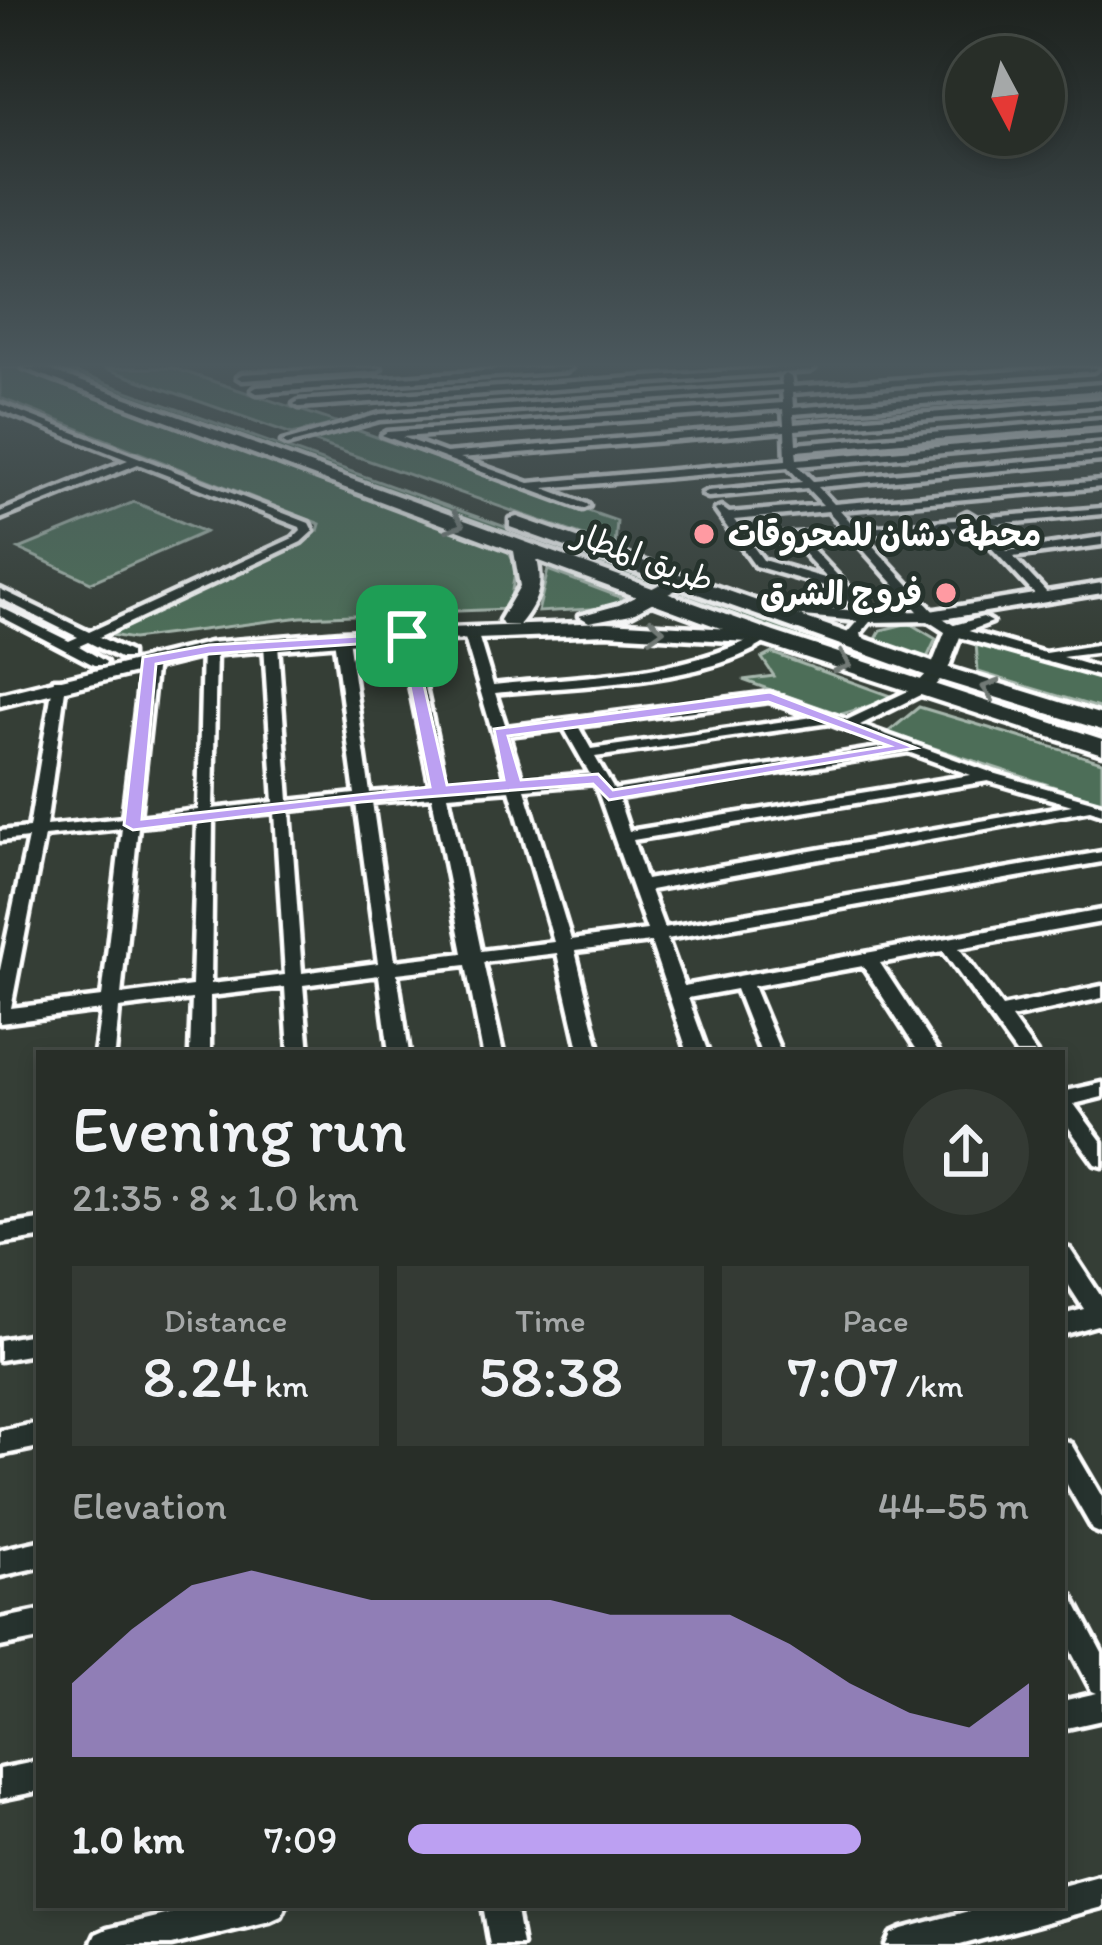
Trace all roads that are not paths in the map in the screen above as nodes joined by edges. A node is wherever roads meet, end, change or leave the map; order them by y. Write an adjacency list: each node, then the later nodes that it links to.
1 (130, 459): 9 (street)
2 (280, 459): 28 (highway, طريق المطار, one-way to 28)
3 (334, 459): 30 (highway, طريق المطار)
4 (451, 459): 15 (street)
5 (791, 459): 10 (street)
6 (856, 459): 10 (street)
7 (919, 459): 12 (street)
8 (1094, 459): 12 (street)
9 (136, 461): 21 (street); 46 (street)
10 (792, 464): 11 (street); 14 (street)
11 (694, 472): 15 (street); 16 (street)
12 (934, 474): 14 (street); 17 (street)
13 (1102, 484): 17 (street)
14 (810, 485): 16 (street); 19 (street)
15 (529, 486): 18 (street)
16 (708, 494): 22 (street)
17 (958, 502): 19 (street); 23 (street)
18 (583, 506)
19 (826, 507): 22 (street); 24 (street)
20 (1102, 511): 23 (street)
21 (0, 516)
22 (726, 517): 27 (street)
23 (973, 522): 24 (street); 29 (street)
24 (851, 534): 25 (street); 39 (street)
25 (796, 538): 27 (street); 31 (street)
26 (1102, 541): 29 (street)
27 (745, 542): 31 (street)
28 (522, 547): 34 (highway, طريق المطار); 41 (highway)
29 (1003, 555): 35 (street)
30 (678, 581): 34 (main road); 37 (highway, طريق المطار)
31 (838, 586): 40 (street)
32 (1102, 588): 35 (main road)
33 (0, 593): 46 (street)
34 (652, 596): 42 (main road); 47 (highway, طريق المطار)
35 (1043, 597): 39 (main road)
36 (1102, 603): 43 (main road)
37 (750, 605): 40 (main road); 49 (highway, طريق المطار)
38 (0, 611): 51 (street)
39 (931, 616): 40 (main road); 43 (street)
40 (868, 617): 49 (street)
41 (511, 620): 42 (main road); 54 (main road)
42 (606, 622): 44 (main road); 47 (main road, one-way to 47)
43 (953, 631): 55 (street); 59 (main road)
44 (470, 635): 45 (main road); 62 (street)
45 (407, 636): 48 (main road); 75 (street)
46 (88, 637): 51 (street); 54 (street)
47 (766, 637): 59 (highway, طريق المطار, one-way to 59); 62 (street)
48 (341, 638): 50 (main road); 77 (street)
49 (856, 643): 59 (highway, طريق المطار)
50 (271, 644): 53 (main road); 78 (street)
51 (67, 647): 57 (street)
52 (1102, 648): 55 (street)
53 (209, 649): 56 (main road); 80 (street)
54 (125, 655): 57 (main road)
55 (1040, 657): 58 (street)
56 (148, 661): 60 (main road); 81 (street)
57 (99, 662): 61 (main road)
58 (1102, 673)
59 (929, 681): 66 (highway, طريق المطار, one-way to 59); 67 (street); 69 (highway, طريق المطار)
60 (59, 682): 63 (main road); 82 (street)
61 (0, 689)
62 (487, 690): 68 (street)
63 (0, 700)
64 (830, 719): 65 (street); 67 (street); 71 (street)
65 (569, 723): 68 (street); 71 (street)
66 (1102, 723)
67 (850, 724): 70 (street)
68 (499, 732): 74 (street)
69 (1102, 747)
70 (908, 748): 72 (street); 76 (street)
71 (586, 754): 73 (street)
72 (988, 776): 79 (street); 84 (street)
73 (598, 778): 74 (street); 76 (street)
74 (514, 784): 75 (street); 90 (street)
75 (440, 791): 77 (street); 92 (street)
76 (609, 795): 84 (street)
77 (361, 797): 78 (street); 93 (street)
78 (284, 807): 80 (street); 94 (street)
79 (1097, 808): 86 (street)
80 (202, 816): 81 (street); 96 (street)
81 (133, 825): 82 (street); 99 (street)
82 (37, 831): 83 (street); 101 (street)
83 (0, 836)
84 (623, 837): 86 (street)
85 (1102, 857): 88 (street)
86 (640, 886): 88 (street)
87 (1102, 916): 89 (street)
88 (657, 935): 90 (street); 98 (street)
89 (948, 945): 91 (street); 100 (street)
90 (565, 948): 92 (street); 107 (street)
91 (868, 959): 95 (street); 110 (street)
92 (477, 960): 93 (street); 106 (street)
93 (388, 969): 94 (street); 105 (street)
94 (294, 980): 96 (street); 104 (street)
95 (742, 982): 98 (street); 109 (street)
96 (202, 991): 99 (street); 103 (street)
97 (1102, 992): 100 (street)
98 (677, 994): 108 (street)
99 (111, 1002): 101 (street); 102 (street)
100 (998, 1014): 111 (street)
101 (0, 1015)
102 (104, 1050)
103 (200, 1050)
104 (299, 1050)
105 (399, 1050)
106 (492, 1050)
107 (589, 1050)
108 (697, 1050)
109 (770, 1050)
110 (927, 1050)
111 (1024, 1050)
112 (1102, 1090): 113 (street)
113 (1065, 1100)
114 (1065, 1105): 115 (street)
115 (1102, 1158)
116 (36, 1229): 117 (street)
117 (0, 1235)
118 (1065, 1261): 119 (street)
119 (1101, 1315): 120 (street)
120 (1065, 1324)
121 (36, 1344): 122 (street)
122 (0, 1350)
123 (36, 1436): 124 (street)
124 (0, 1443)
125 (1065, 1457): 126 (street)
126 (1102, 1521)
127 (36, 1555): 128 (street)
128 (0, 1563)
129 (1065, 1612): 132 (street)
130 (36, 1626): 131 (street)
131 (0, 1633)
132 (1102, 1681)
133 (1102, 1706): 134 (street)
134 (1065, 1714)
135 (36, 1777): 136 (street)
136 (0, 1784)
137 (1102, 1891): 138 (street)
138 (1065, 1901)
139 (258, 1908): 142 (street)
140 (500, 1908): 143 (street)
141 (1038, 1908): 144 (street)
142 (107, 1945)
143 (506, 1945)
144 (902, 1945)

